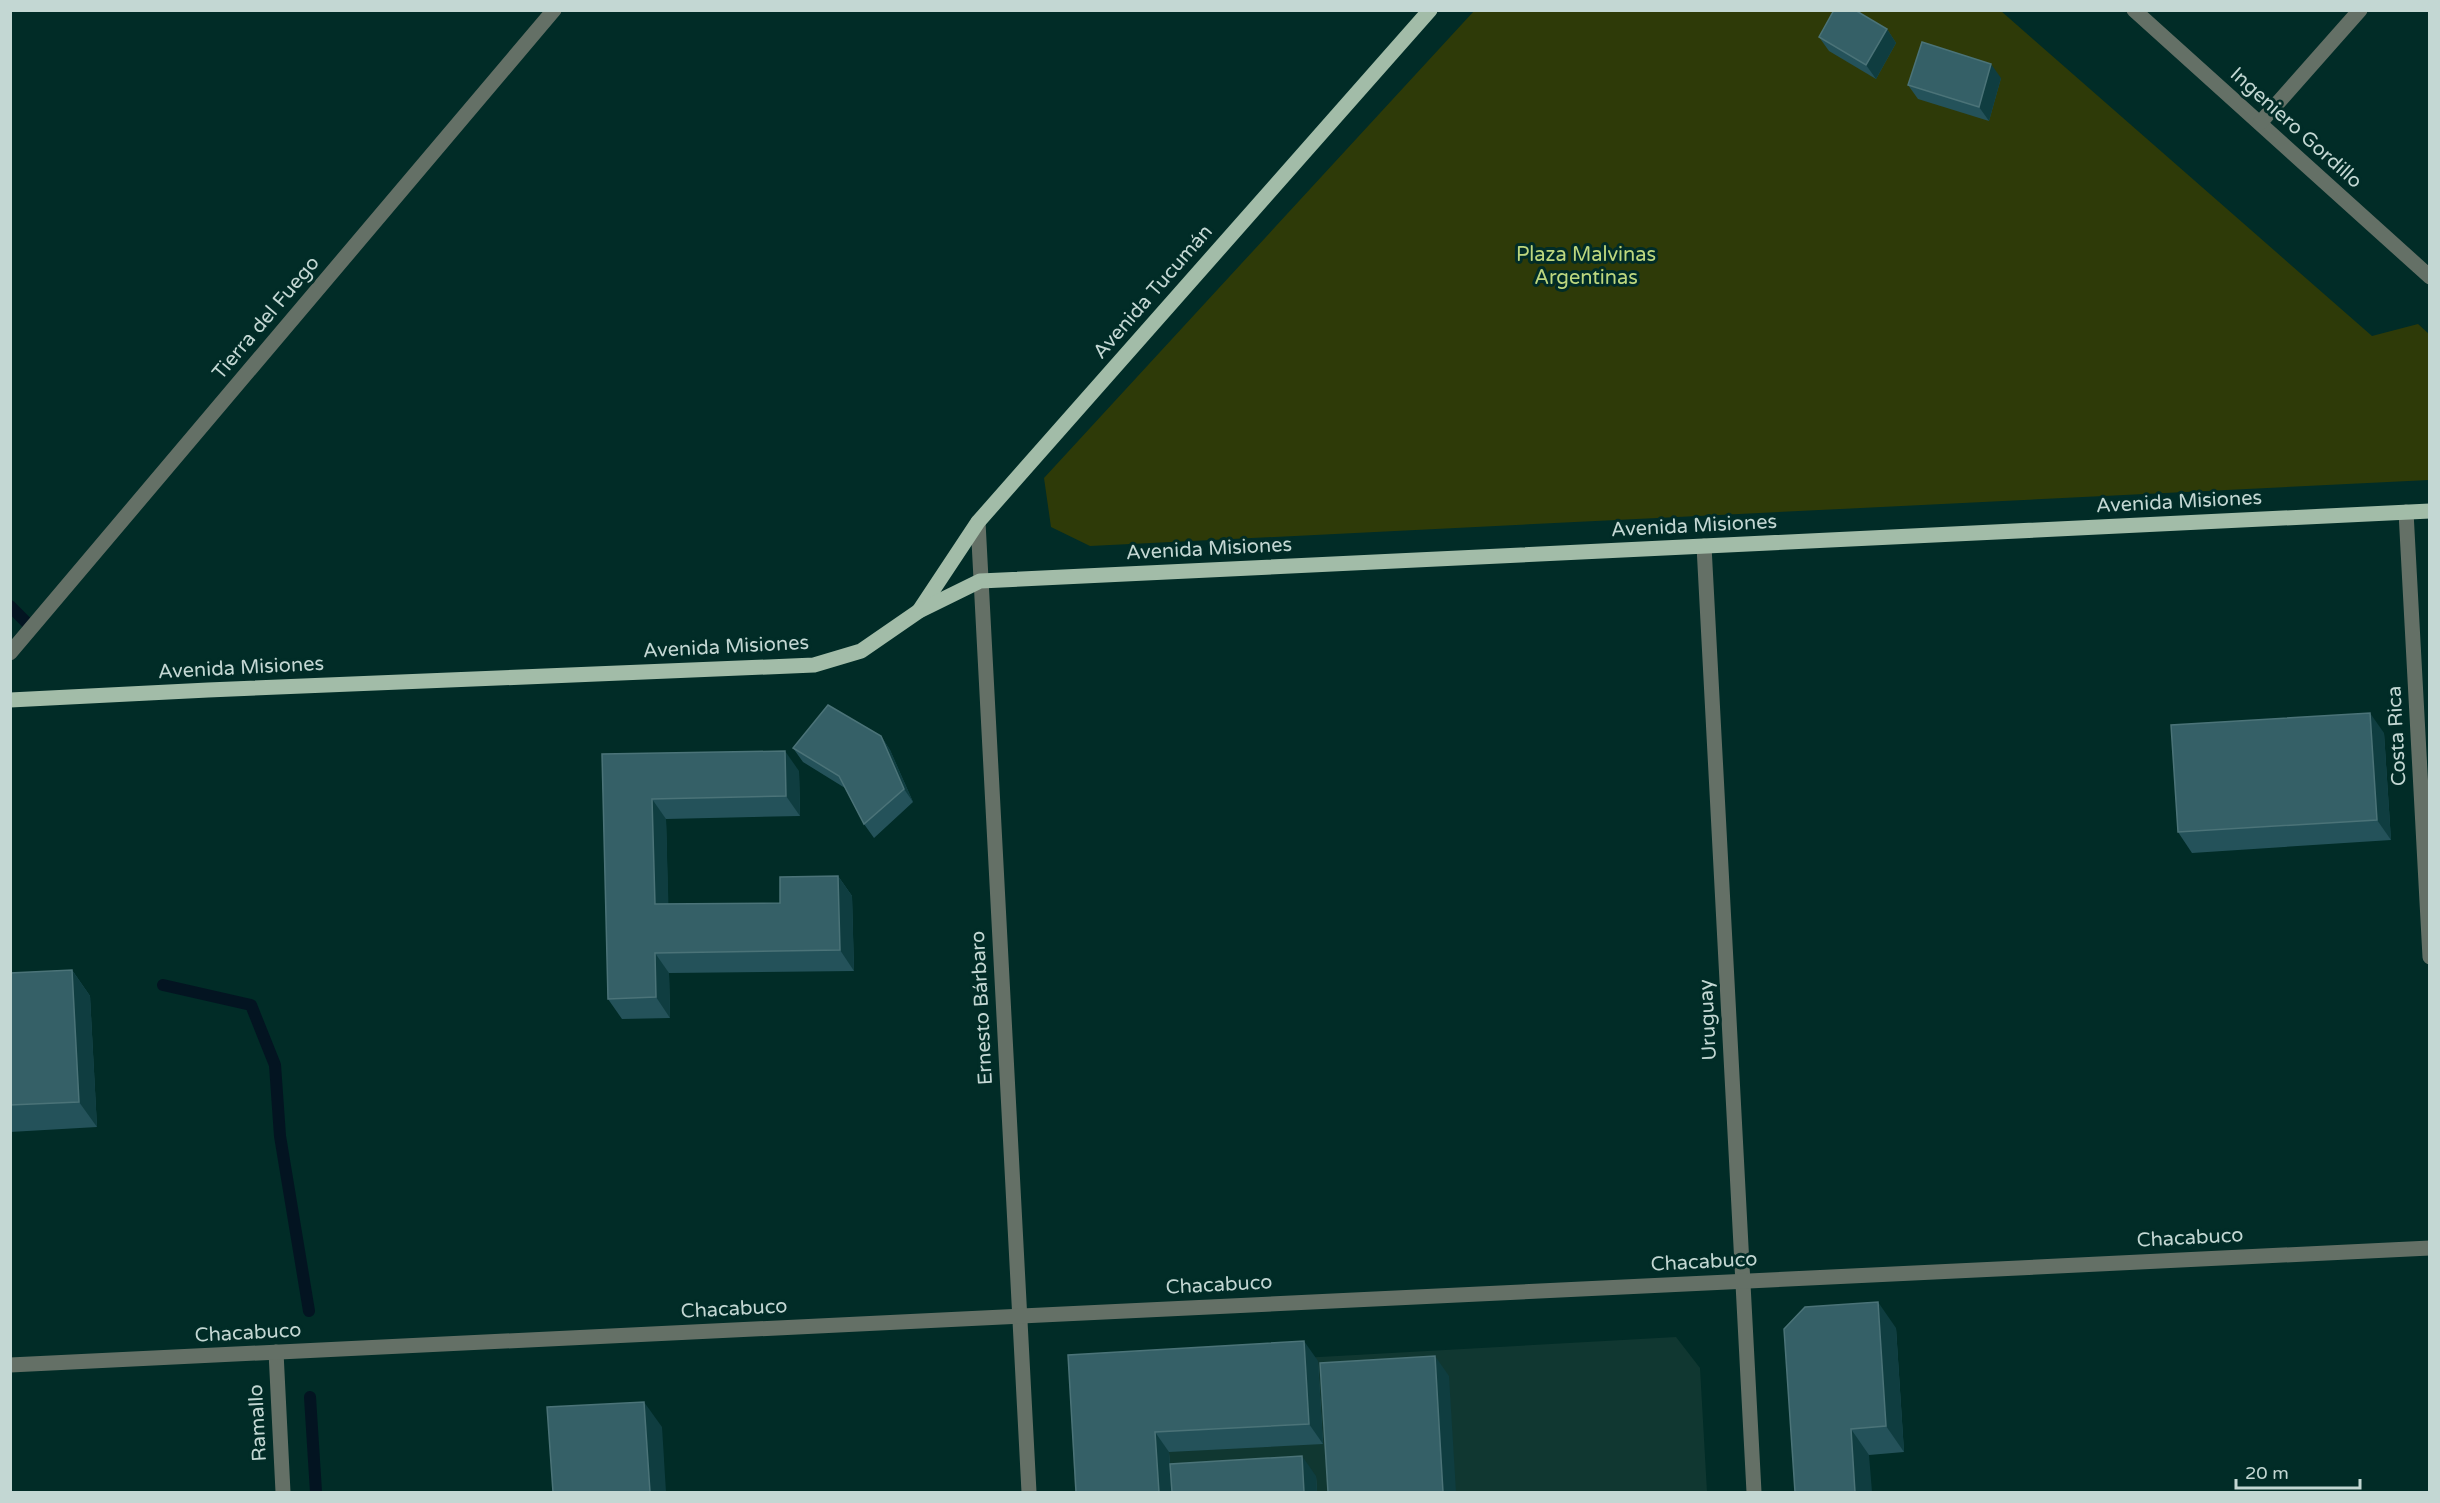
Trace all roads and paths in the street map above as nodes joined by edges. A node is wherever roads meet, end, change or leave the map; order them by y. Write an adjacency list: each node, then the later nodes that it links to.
1 (554, 10): 13 (street, Tierra del Fuego)
2 (1430, 10): 9 (main road, Avenida Tucumán)
3 (2133, 10): 5 (street, Ingeniero Gordillo)
4 (2360, 10): 5 (street)
5 (2260, 123): 6 (street, Ingeniero Gordillo)
6 (2430, 277)
7 (2430, 511): 8 (main road, Avenida Misiones)
8 (2406, 512): 10 (main road, Avenida Misiones); 15 (street, Costa Rica)
9 (978, 522): 11 (street, Ernesto Bárbaro); 12 (main road, Avenida Tucumán)
10 (1704, 546): 11 (main road, Avenida Misiones); 17 (street, Uruguay)
11 (981, 581): 12 (main road, Avenida Misiones); 18 (street, Ernesto Bárbaro)
12 (919, 611): 14 (main road, Avenida Misiones)
13 (10, 652)
14 (10, 700)
15 (2430, 957)
16 (2430, 1248): 17 (street, Chacabuco)
17 (1743, 1281): 18 (street, Chacabuco); 23 (street, Uruguay)
18 (1020, 1316): 19 (street, Chacabuco); 22 (street, Ernesto Bárbaro)
19 (276, 1352): 20 (street, Chacabuco); 21 (street, Ramallo)
20 (10, 1365)
21 (283, 1492)
22 (1029, 1492)
23 (1754, 1492)

